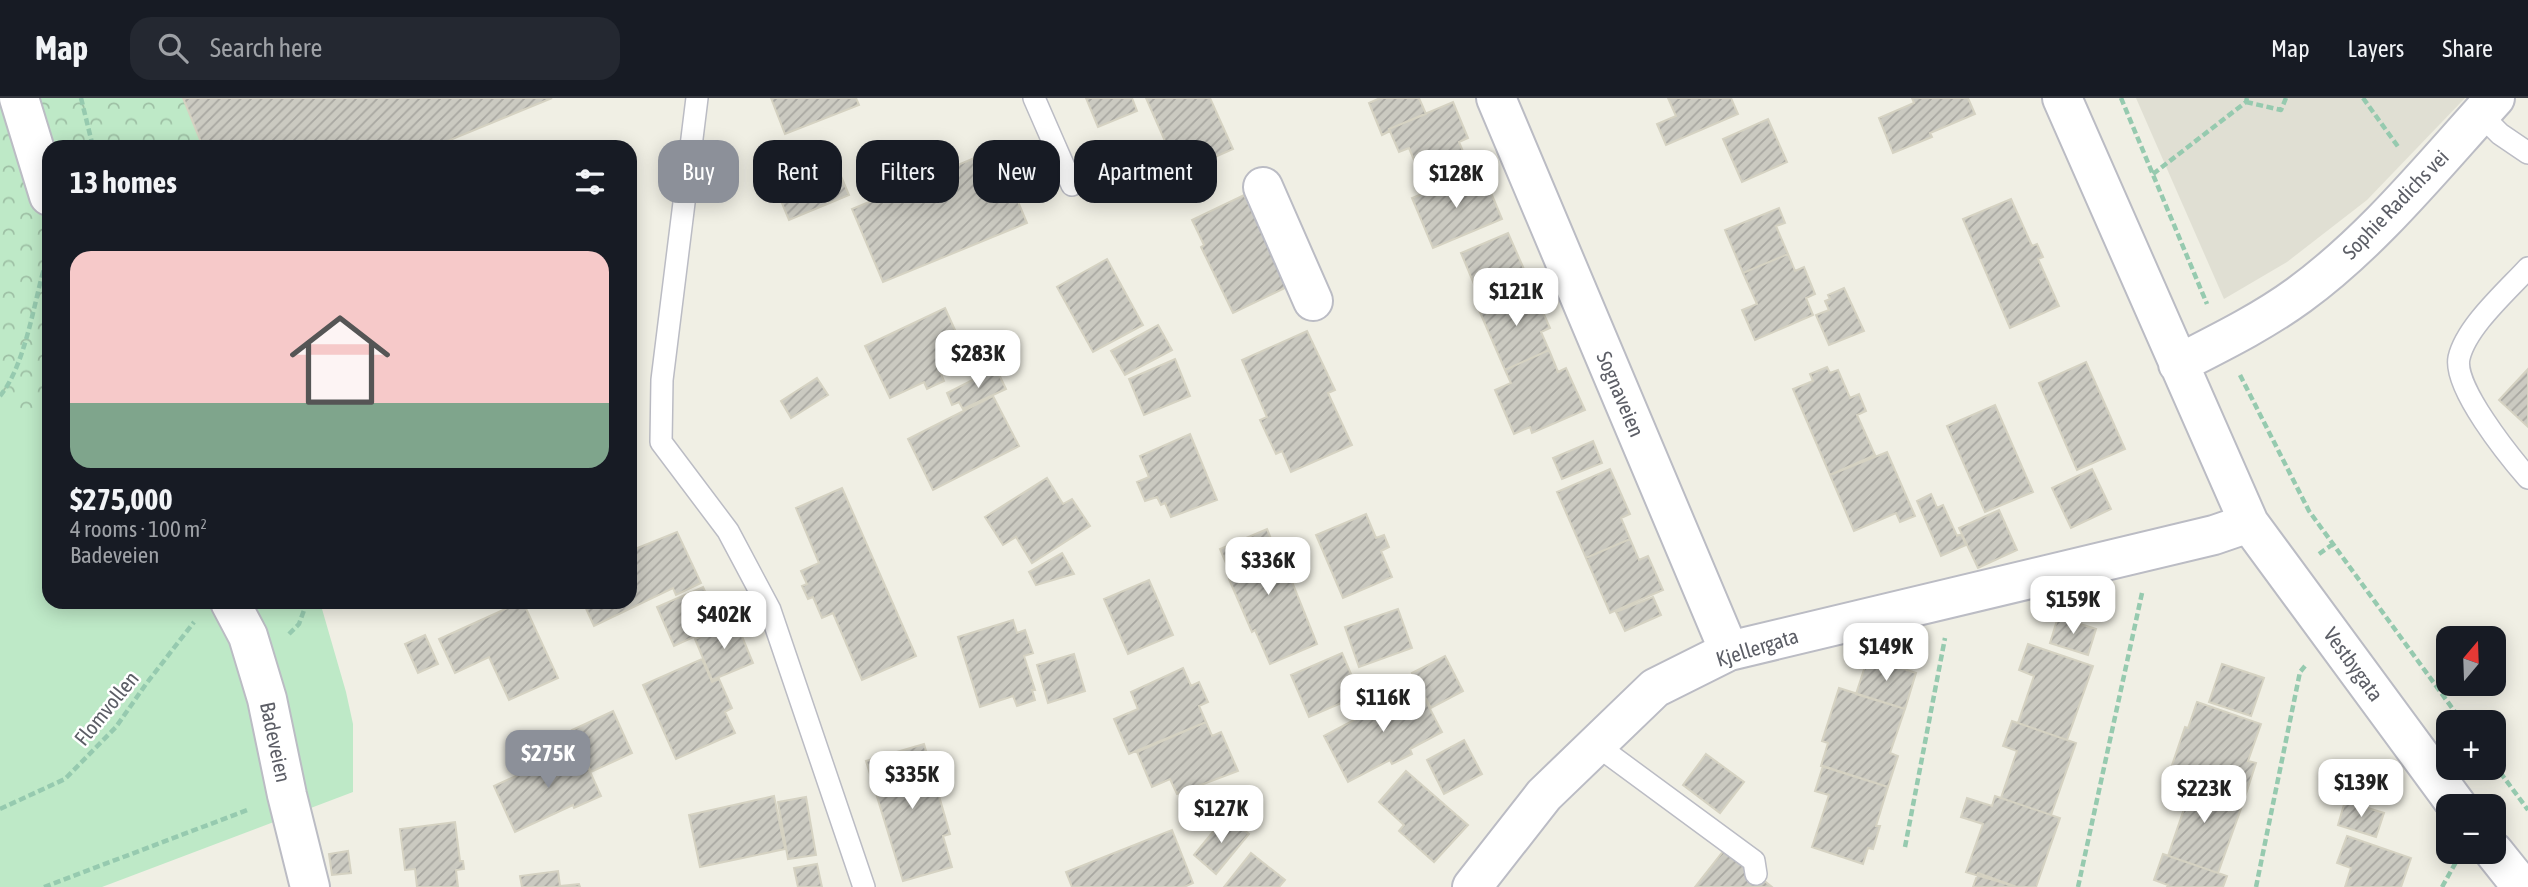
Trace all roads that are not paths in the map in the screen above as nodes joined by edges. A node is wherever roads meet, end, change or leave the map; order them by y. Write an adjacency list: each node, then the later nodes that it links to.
1 (19, 98): 8 (street)
2 (696, 98): 23 (lane)
3 (1034, 98): 9 (lane)
4 (1496, 98): 17 (street, Sognaveien)
5 (2062, 98): 13 (street)
6 (2487, 106): 7 (lane); 13 (street, Sophie Radichs vei)
7 (2528, 153)
8 (42, 173)
9 (1072, 185)
10 (1263, 187): 12 (street)
11 (2528, 268): 14 (lane)
12 (1313, 300)
13 (2178, 364): 15 (street)
14 (2528, 478)
15 (2249, 523): 17 (street, Kjellergata); 19 (street, Vestbygata)
16 (218, 609): 22 (street, Badeveien)
17 (1729, 651): 18 (street, Kjellergata)
18 (1595, 744): 21 (lane); 24 (street, Kjellergata)
19 (2448, 794)
20 (2504, 864): 25 (street)
21 (1755, 874)
22 (310, 887)
23 (864, 887)
24 (1472, 887)
25 (2522, 887)

